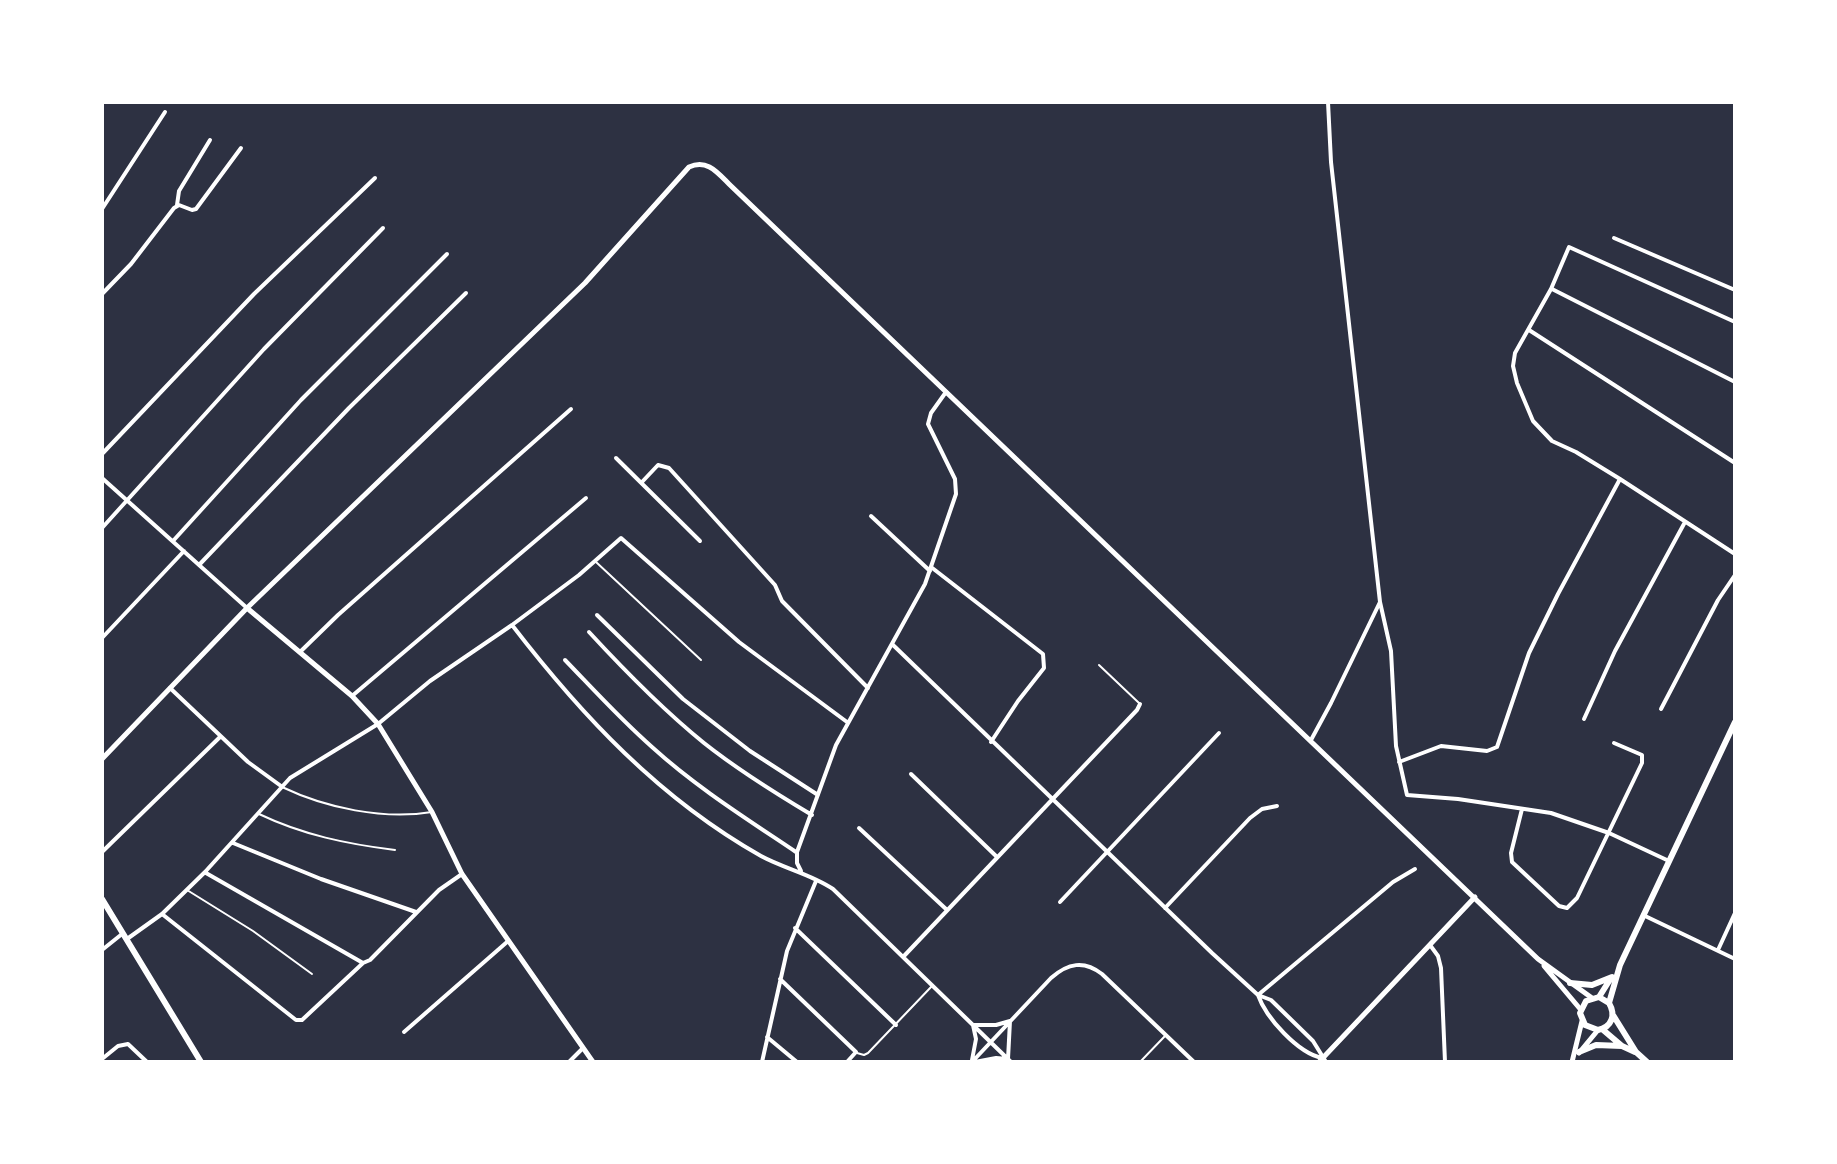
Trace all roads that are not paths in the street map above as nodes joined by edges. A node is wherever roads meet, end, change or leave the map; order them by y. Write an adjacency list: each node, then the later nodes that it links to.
1 (1328, 102): 39 (street)
2 (165, 112): 7 (street)
3 (210, 140): 6 (street)
4 (241, 148): 6 (street)
5 (375, 178): 20 (street)
6 (177, 205): 14 (street)
7 (102, 209)
8 (383, 228): 27 (street)
9 (1614, 238): 12 (street)
10 (447, 254): 31 (street)
11 (1551, 289): 15 (street); 16 (street); 17 (street)
12 (1735, 290)
13 (466, 293): 36 (street)
14 (102, 294)
15 (1735, 322)
16 (1528, 330): 22 (street); 24 (street)
17 (1735, 382)
18 (946, 392): 37 (street); 40 (street); 61 (street)
19 (571, 409): 46 (street)
20 (102, 454)
21 (616, 458): 25 (street)
22 (1735, 463)
23 (102, 478): 27 (street)
24 (1620, 479): 29 (street); 65 (street)
25 (642, 482): 32 (street); 51 (street)
26 (586, 498): 52 (street)
27 (128, 501): 30 (street); 31 (street)
28 (871, 516): 37 (street)
29 (1685, 522): 34 (street); 55 (street)
30 (102, 528)
31 (173, 541): 33 (street)
32 (700, 541)
33 (184, 551): 36 (street); 44 (street)
34 (1735, 554)
35 (595, 561): 42 (street); 48 (lane); 56 (street)
36 (199, 565): 40 (street)
37 (930, 569): 45 (street); 62 (street)
38 (1735, 575): 54 (street)
39 (1380, 602): 61 (street); 65 (street)
40 (247, 608): 46 (street); 50 (street)
41 (597, 615): 68 (street)
42 (512, 625): 58 (street); 86 (street)
43 (589, 632): 74 (street)
44 (102, 638)
45 (892, 644): 51 (street); 62 (street)
46 (300, 652): 52 (street)
47 (565, 660): 80 (street)
48 (701, 660)
49 (1099, 665): 53 (lane)
50 (170, 688): 60 (street); 64 (street)
51 (868, 688): 56 (street)
52 (352, 696): 58 (street)
53 (1140, 704): 69 (street)
54 (1661, 709)
55 (1584, 719)
56 (847, 722): 68 (street)
57 (1735, 722): 83 (main road)
58 (378, 724): 67 (street); 72 (street)
59 (1219, 733): 81 (street)
60 (220, 737): 67 (street); 79 (street)
61 (1311, 740): 90 (street)
62 (991, 742): 69 (street)
63 (1614, 743): 76 (street)
64 (102, 759)
65 (1399, 762): 71 (street)
66 (911, 774): 82 (street)
67 (281, 786): 72 (lane); 73 (street)
68 (818, 796): 74 (street)
69 (1051, 801): 81 (street); 82 (street)
70 (1277, 806): 93 (street)
71 (1522, 809): 76 (street); 76 (street)
72 (432, 812): 87 (street)
73 (259, 814): 77 (street); 78 (lane)
74 (812, 815): 80 (street)
75 (859, 828): 94 (street)
76 (1609, 833): 83 (street)
77 (233, 843): 85 (street); 95 (street)
78 (395, 850)
79 (102, 852)
80 (797, 852): 86 (street)
81 (1107, 853): 92 (street); 93 (street)
82 (997, 857): 94 (street)
83 (1669, 861): 98 (main road)
84 (1415, 869): 115 (street)
85 (205, 872): 89 (street); 108 (street)
86 (802, 873): 88 (street)
87 (462, 874): 95 (street); 101 (street)
88 (816, 880): 99 (street); 105 (street)
89 (187, 890): 97 (street); 110 (lane)
90 (1475, 896): 102 (street); 106 (street)
91 (102, 899): 100 (main road)
92 (1060, 902)
93 (1165, 908): 115 (street)
94 (947, 910): 105 (street)
95 (416, 912): 108 (street)
96 (1735, 913): 104 (street)
97 (162, 914): 100 (street); 108 (street)
98 (1643, 915): 104 (street); 109 (main road)
99 (795, 928): 112 (street); 122 (street)
100 (125, 936): 103 (street); 139 (main road)
101 (507, 942): 125 (street); 130 (street)
102 (1430, 945): 136 (street); 148 (street)
103 (102, 950)
104 (1718, 950): 107 (street)
105 (904, 956): 114 (street)
106 (1538, 959): 113 (street); 118 (street)
107 (1735, 959)
108 (363, 963)
109 (1620, 965): 111 (main road); 117 (main road)
110 (312, 974)
111 (1612, 977): 113 (main road); 116 (main road)
112 (780, 979): 127 (street); 131 (street)
113 (1570, 983): 116 (street)
114 (933, 985): 122 (lane); 123 (street)
115 (1258, 995): 136 (street); 136 (street)
116 (1596, 998): 117 (main road); 118 (main road)
117 (1609, 1003): 119 (main road)
118 (1581, 1010): 121 (main road)
119 (1613, 1015): 124 (main road); 133 (main road)
120 (1010, 1021): 123 (street); 126 (street); 128 (street); 135 (street)
121 (1582, 1021): 124 (main road); 137 (street)
122 (896, 1025): 131 (lane)
123 (973, 1025): 128 (street); 145 (street)
124 (1600, 1030): 129 (main road); 132 (street)
125 (404, 1032)
126 (1166, 1035): 146 (lane); 147 (street)
127 (767, 1037): 142 (street); 143 (street)
128 (991, 1042): 135 (street); 145 (street)
129 (1622, 1046): 132 (main road); 133 (main road)
130 (582, 1049): 140 (street); 141 (street)
131 (856, 1052): 144 (street)
132 (1579, 1052): 137 (street)
133 (1636, 1052): 149 (main road)
134 (102, 1059): 138 (street)
135 (1010, 1061): 145 (street)
136 (1323, 1061)
137 (1573, 1061)
138 (147, 1062)
139 (201, 1062)
140 (569, 1062)
141 (593, 1062)
142 (762, 1062)
143 (797, 1062)
144 (847, 1062)
145 (973, 1062)
146 (1140, 1062)
147 (1194, 1062)
148 (1445, 1062)
149 (1647, 1062)

